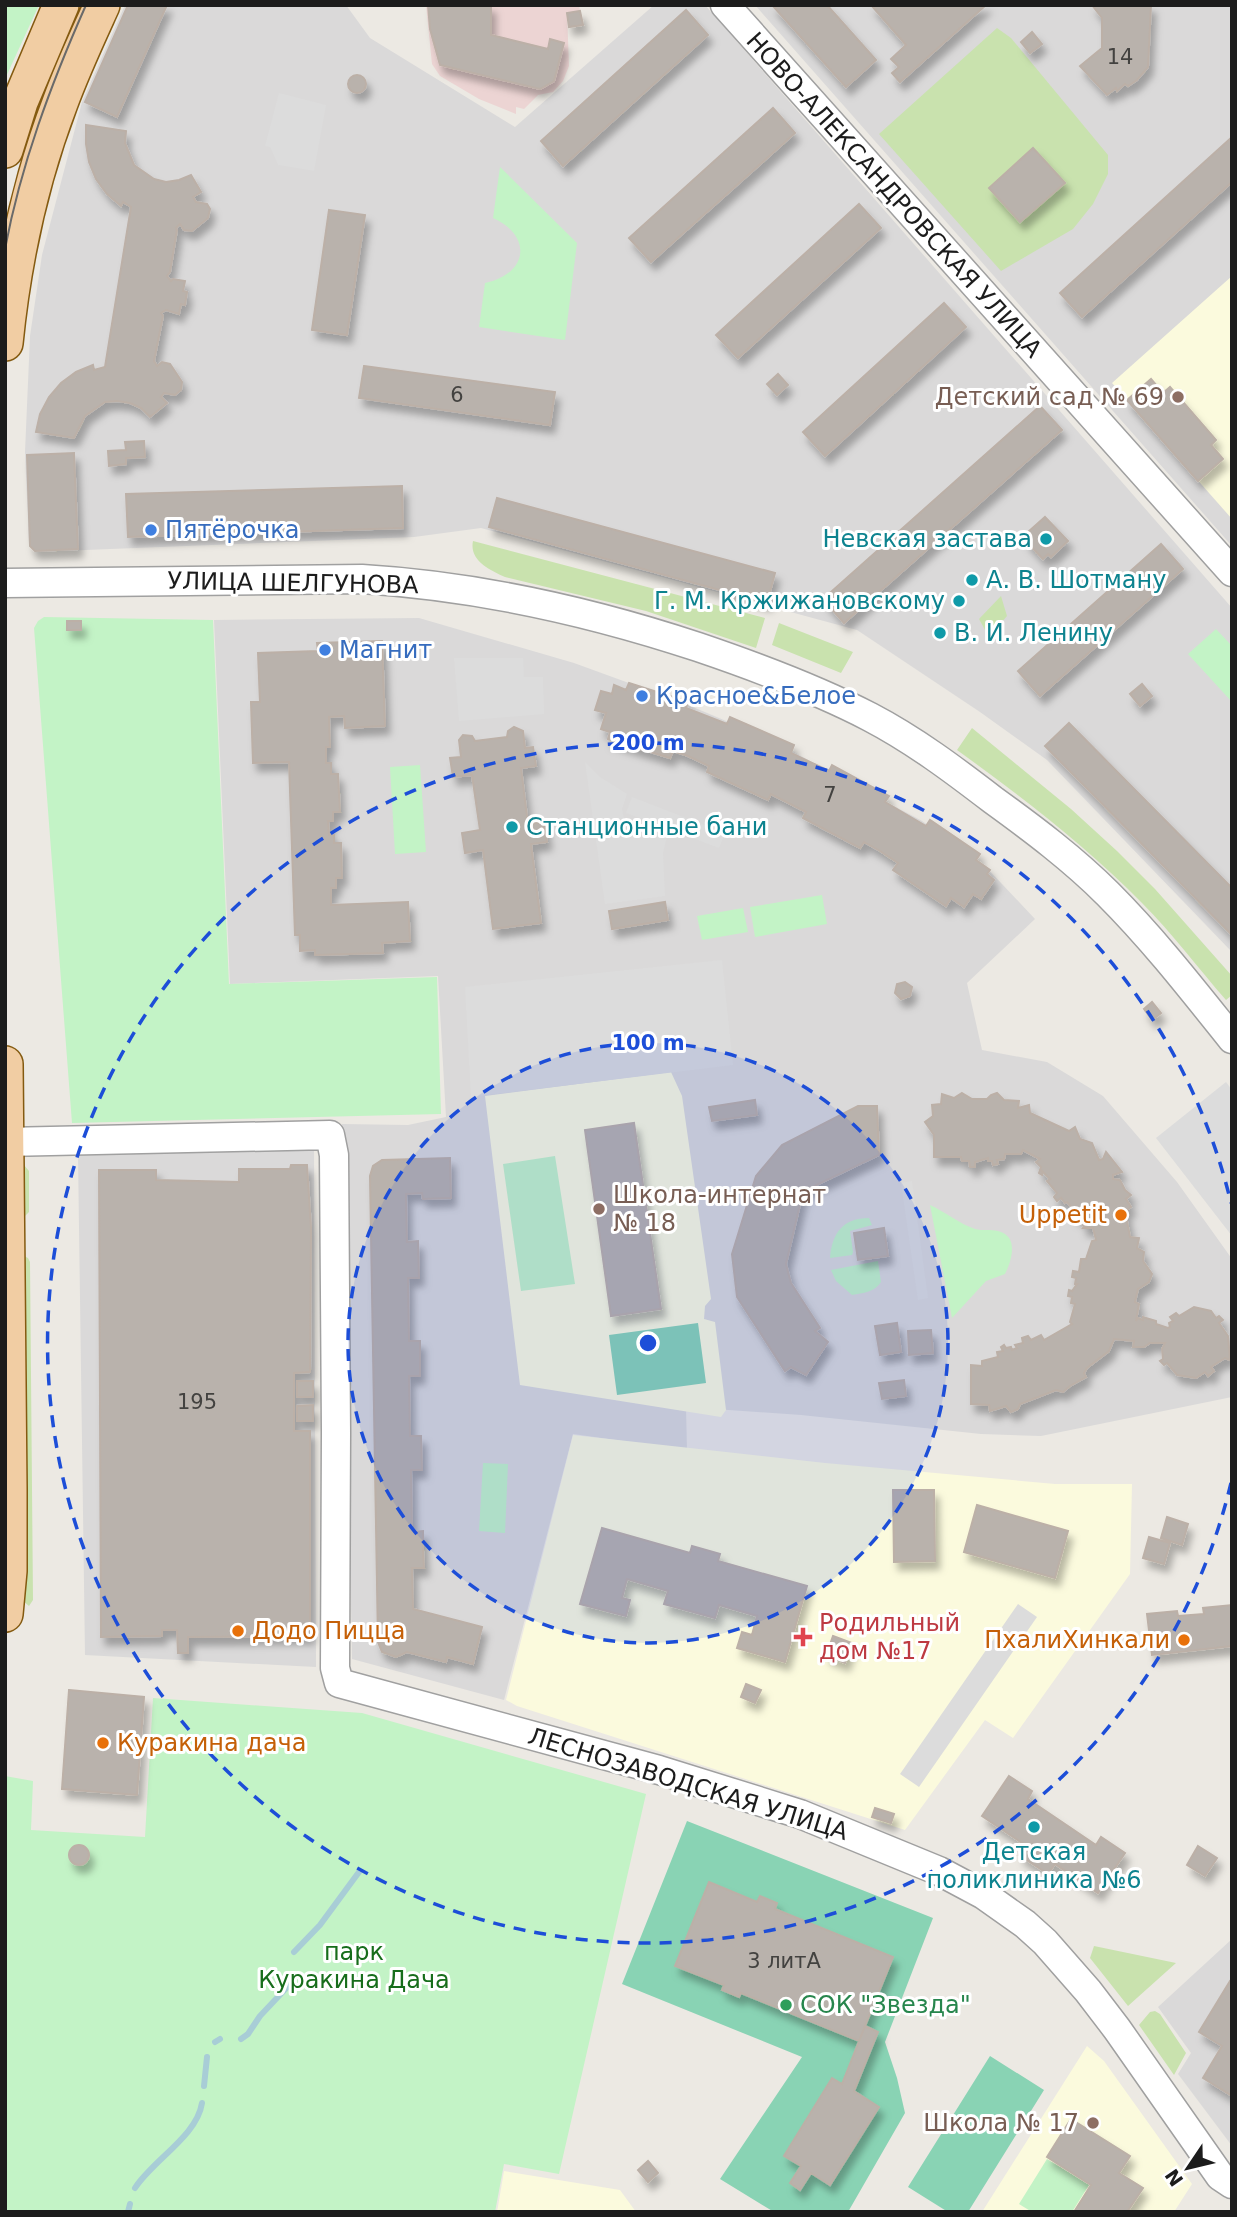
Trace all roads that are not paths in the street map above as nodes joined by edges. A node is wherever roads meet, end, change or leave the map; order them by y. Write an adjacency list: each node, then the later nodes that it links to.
1 (61, 5): 4 (main road)
2 (102, 5): 5 (main road)
3 (725, 5): 6 (street, НОВО-АЛЕКСАНДРОВСКАЯ УЛИЦА)
4 (5, 150)
5 (5, 343)
6 (1232, 572)
7 (5, 583): 8 (street, УЛИЦА ШЕЛГУНОВА)
8 (1232, 1039)
9 (5, 1064): 10 (main road)
10 (6, 1143): 11 (main road); 12 (street, ЛЕСНОЗАВОДСКАЯ УЛИЦА)
11 (5, 1614)
12 (1232, 2184)

